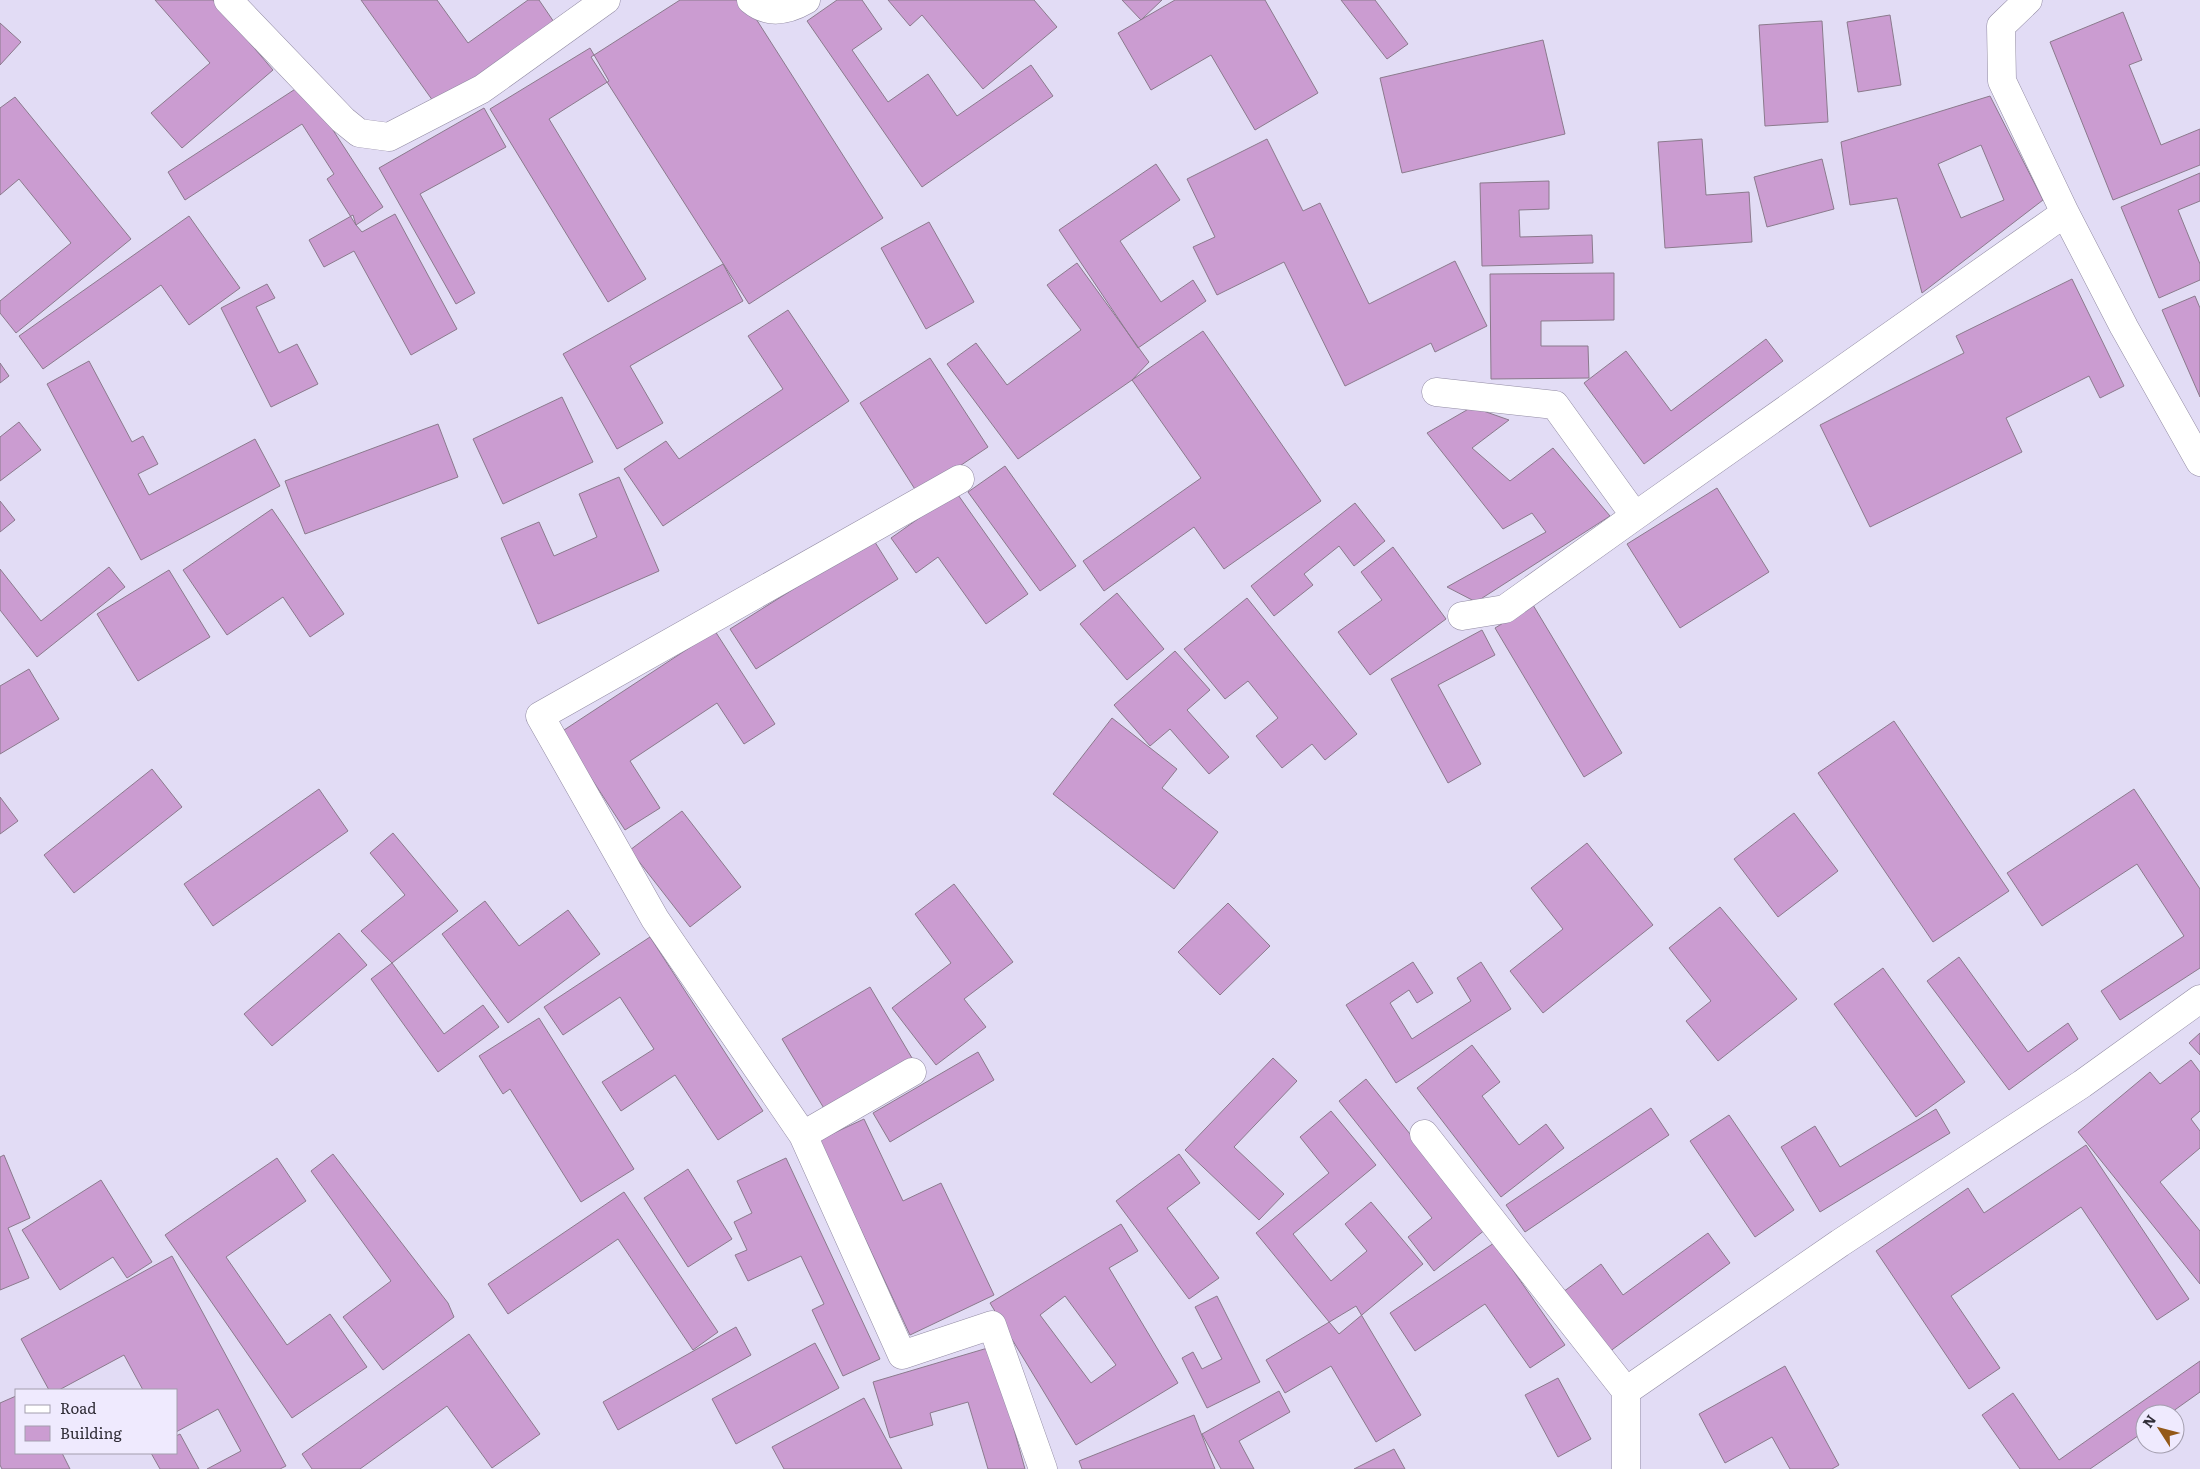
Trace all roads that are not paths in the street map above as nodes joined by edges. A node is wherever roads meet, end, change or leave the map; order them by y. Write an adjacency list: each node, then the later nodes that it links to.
1 (228, 0): 2 (street)
2 (606, 0)
3 (751, 0): 4 (street)
4 (806, 0)
5 (2028, 0): 6 (street)
6 (2001, 13): 7 (street)
7 (2065, 213): 9 (street); 11 (street)
8 (1436, 392): 11 (street)
9 (2200, 462)
10 (960, 480): 16 (street)
11 (1635, 516): 12 (street)
12 (1462, 616)
13 (2200, 999): 17 (street)
14 (912, 1072): 16 (street)
15 (1424, 1134): 17 (street)
16 (803, 1135): 18 (street)
17 (1626, 1391): 19 (street)
18 (1044, 1469)
19 (1626, 1469)

